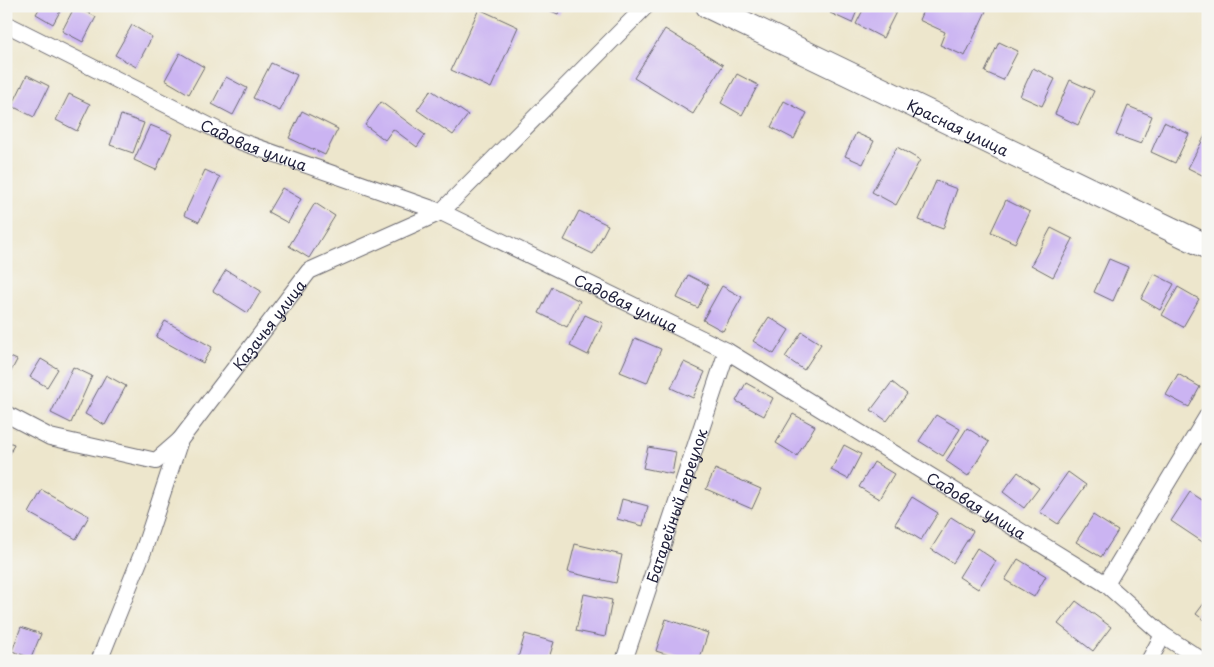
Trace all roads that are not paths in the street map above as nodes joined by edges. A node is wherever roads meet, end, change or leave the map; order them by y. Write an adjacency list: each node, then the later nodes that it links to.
1 (646, 6): 4 (street, Казачья улица)
2 (708, 6): 5 (street, Красная улица)
3 (6, 24): 4 (street, Садовая улица)
4 (441, 212): 6 (street, Садовая улица); 9 (street, Казачья улица)
5 (1208, 247)
6 (727, 352): 10 (street, Садовая улица); 13 (street, Батарейный переулок)
7 (6, 414): 9 (street)
8 (1208, 415): 10 (street)
9 (180, 440): 12 (street, Казачья улица)
10 (1106, 584): 11 (street, Садовая улица)
11 (1163, 634): 14 (street); 15 (street, Садовая улица)
12 (99, 661)
13 (624, 661)
14 (1149, 661)
15 (1203, 661)

